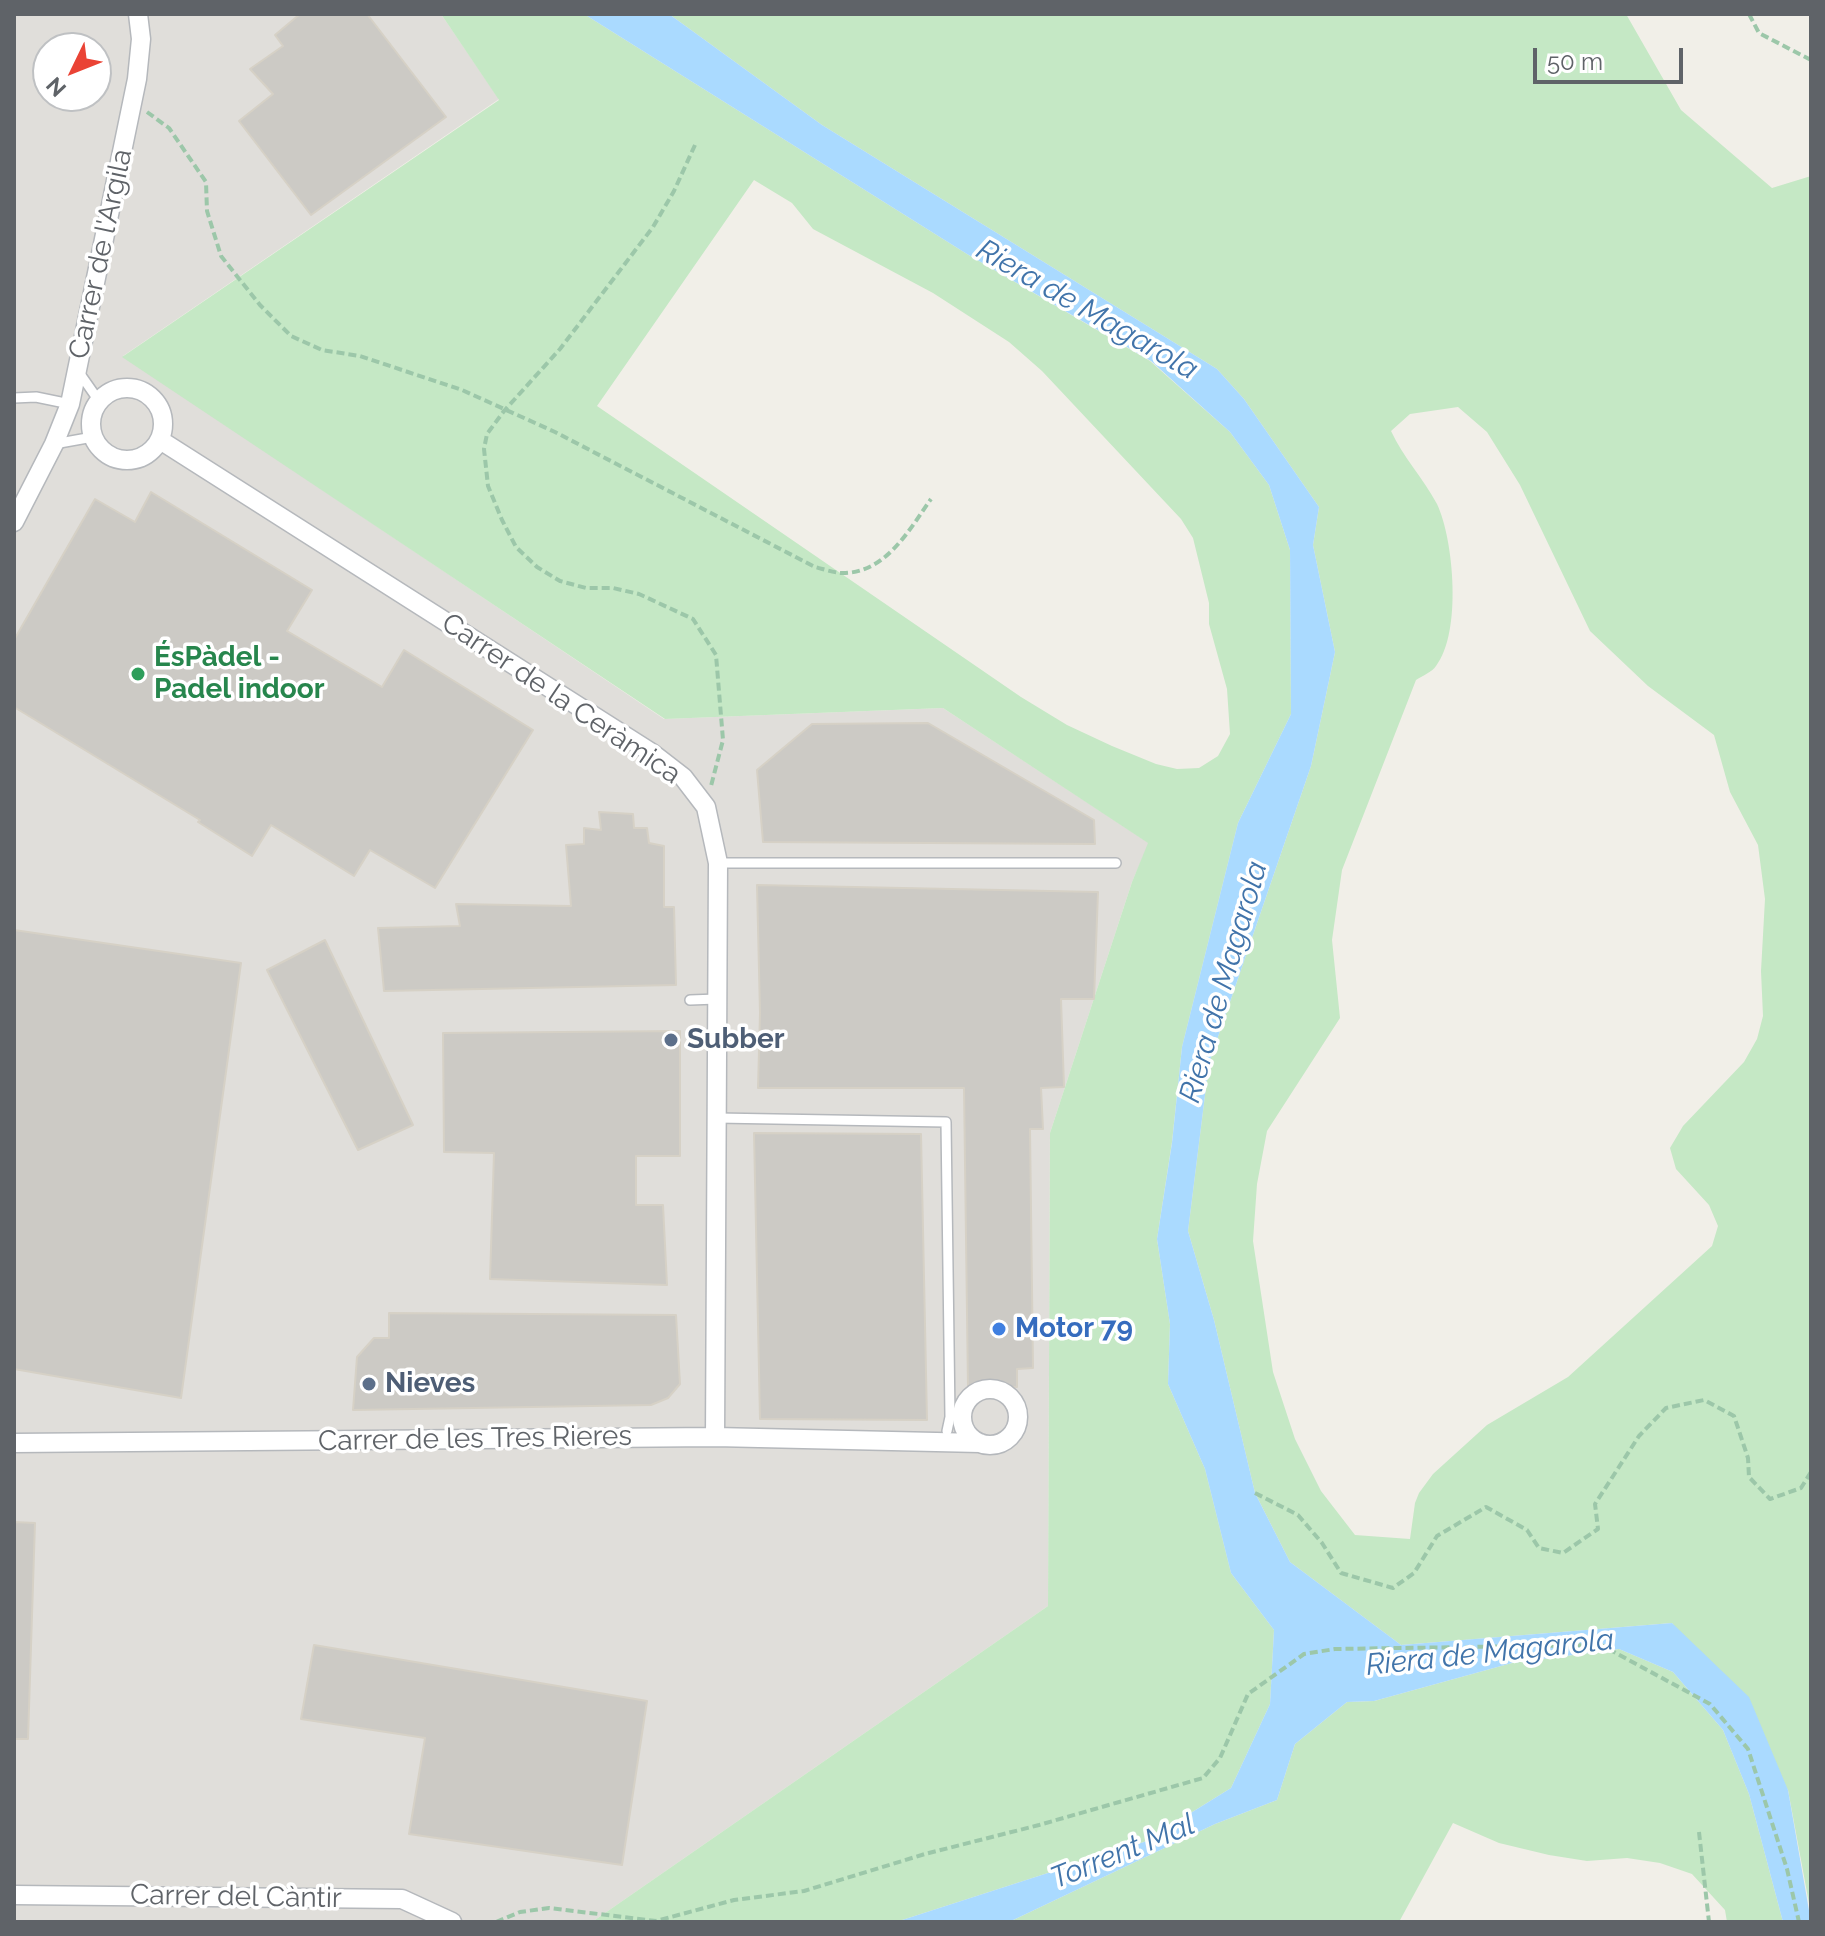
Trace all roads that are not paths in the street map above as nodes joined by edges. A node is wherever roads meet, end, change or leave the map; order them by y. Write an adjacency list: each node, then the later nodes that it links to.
1 (138, 14): 2 (street, Carrer de l'Argila)
2 (77, 370): 4 (lane); 5 (street, Carrer de l'Argila)
3 (14, 398): 5 (lane)
4 (99, 401): 6 (street); 7 (street)
5 (70, 404): 8 (street, Carrer de l'Argila)
6 (93, 437): 7 (street); 8 (lane)
7 (160, 440): 10 (street, Carrer de la Ceràmica)
8 (54, 444): 9 (street)
9 (14, 522)
10 (718, 863): 11 (lane); 12 (street, Carrer de la Ceràmica)
11 (1116, 863)
12 (717, 999): 13 (lane); 14 (street, Carrer de la Ceràmica)
13 (690, 1000)
14 (717, 1118): 16 (lane); 17 (street, Carrer de la Ceràmica)
15 (962, 1416): 16 (street, Carrer de les Tres Rieres); 19 (street); 19 (street, Carrer de les Tres Rieres)
16 (942, 1436): 17 (street, Carrer de les Tres Rieres); 19 (street, Carrer de les Tres Rieres)
17 (715, 1437): 18 (street, Carrer de les Tres Rieres)
18 (14, 1443)
19 (980, 1443)
20 (14, 1895): 21 (street, Carrer del Càntir)
21 (452, 1922)

